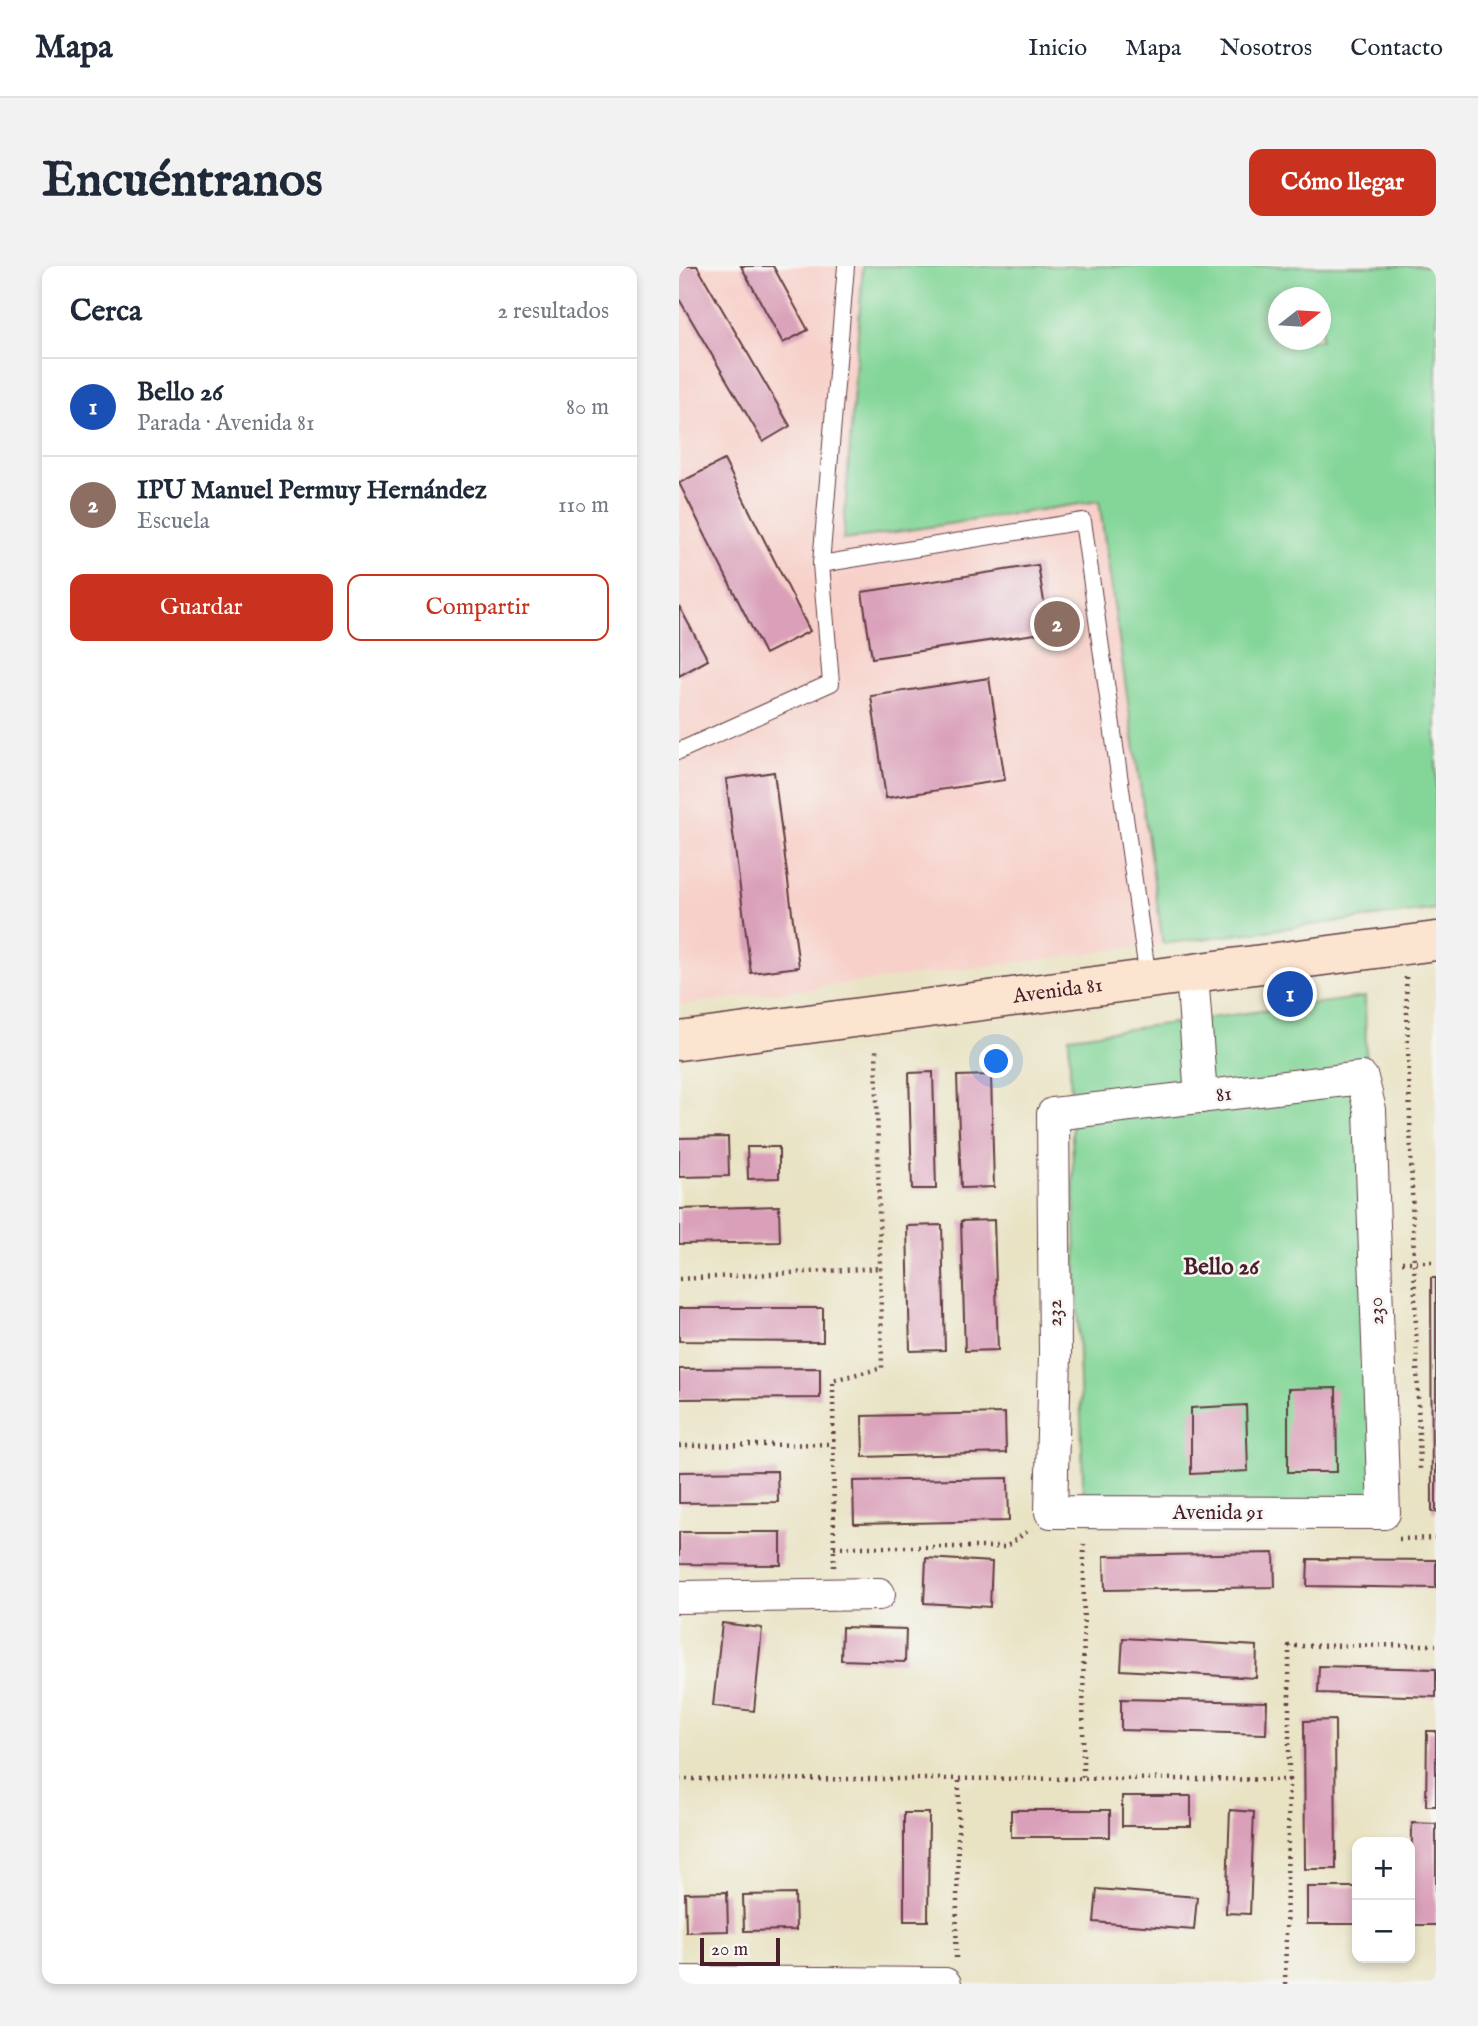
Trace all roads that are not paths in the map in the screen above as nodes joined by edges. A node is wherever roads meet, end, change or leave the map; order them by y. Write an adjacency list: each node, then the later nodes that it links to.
1 (846, 266): 2 (lane)
2 (821, 564): 3 (lane); 6 (lane)
3 (679, 751)
4 (1420, 943): 5 (main road, Avenida 81)
5 (1192, 973): 6 (main road, Avenida 81); 8 (street)
6 (1148, 979): 7 (main road, Avenida 81)
7 (679, 1041)
8 (1201, 1097): 9 (street, 81); 10 (street, 81)
9 (1370, 1110): 12 (street, 230)
10 (1053, 1114): 11 (street, 232)
11 (1051, 1512): 12 (street, Avenida 91)
12 (1384, 1513)
13 (879, 1594): 14 (street)
14 (679, 1597)
15 (950, 1977): 17 (street)
16 (679, 1982): 17 (street)
17 (777, 1983)

